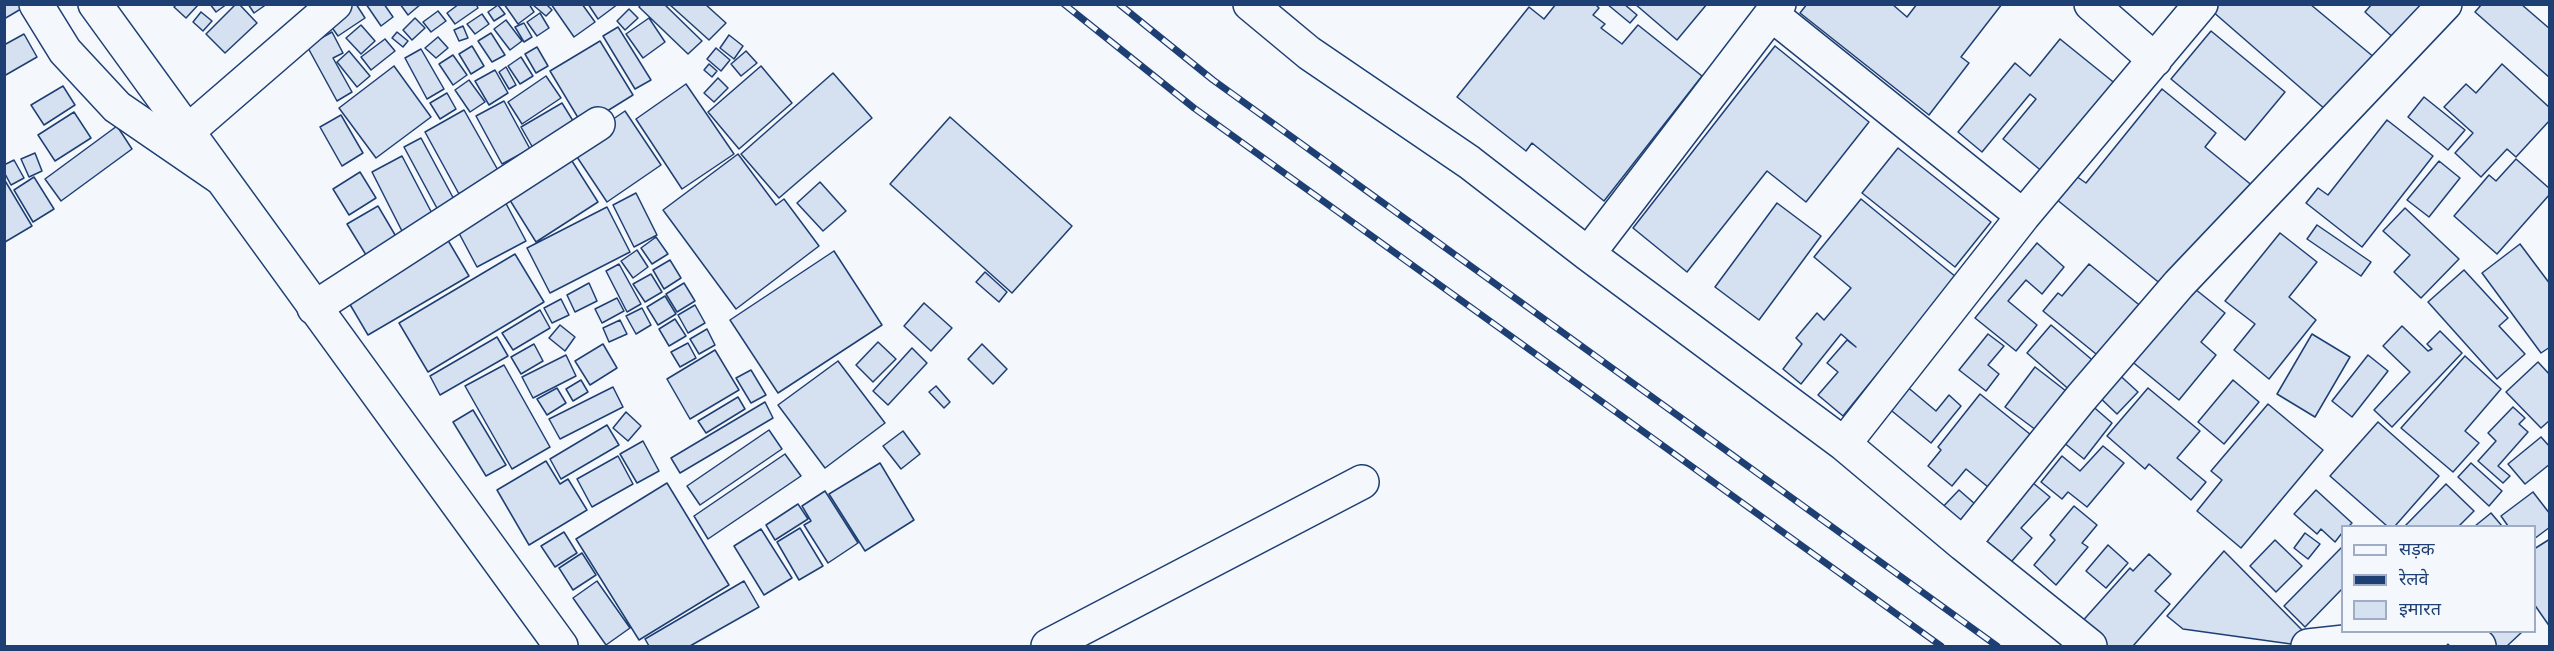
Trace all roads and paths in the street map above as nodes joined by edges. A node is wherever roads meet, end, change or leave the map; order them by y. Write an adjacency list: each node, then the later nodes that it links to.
1 (36, 4): 12 (street)
2 (95, 4): 11 (street)
3 (335, 4): 11 (street)
4 (1250, 4): 14 (street)
5 (2091, 4): 9 (street)
6 (2201, 4): 9 (street)
7 (2445, 4): 18 (street)
8 (1775, 10): 13 (street); 14 (street)
9 (2156, 60): 13 (street)
10 (598, 124): 15 (street)
11 (187, 132): 12 (street)
12 (220, 178): 15 (street)
13 (2023, 216): 16 (street)
14 (1588, 254): 16 (street)
15 (314, 308): 21 (street)
16 (1844, 444): 18 (street)
17 (1362, 482): 22 (street)
18 (1962, 544): 23 (street)
19 (2427, 633): 24 (street)
20 (2461, 633): 25 (street)
21 (561, 646)
22 (1048, 646)
23 (2090, 646)
24 (2308, 646)
25 (2479, 646)

